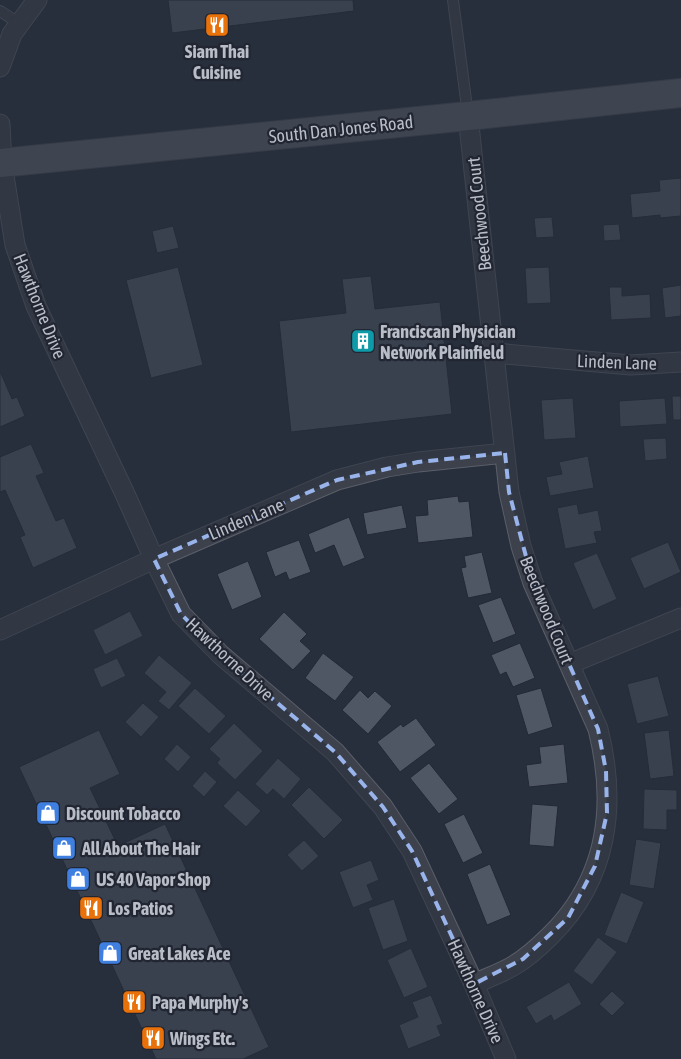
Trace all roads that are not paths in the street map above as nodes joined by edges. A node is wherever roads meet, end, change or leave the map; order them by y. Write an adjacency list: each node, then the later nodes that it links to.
1 (37, 0): 4 (street)
2 (453, 0): 7 (lane)
3 (0, 11): 4 (lane)
4 (20, 24): 5 (street)
5 (0, 67)
6 (681, 93): 7 (main road, South Dan Jones Road)
7 (468, 116): 9 (main road, South Dan Jones Road); 10 (street, Beechwood Court)
8 (0, 124): 9 (street, Hawthorne Drive)
9 (1, 163): 13 (street, Hawthorne Drive)
10 (494, 353): 11 (street, Linden Lane); 12 (street, Beechwood Court)
11 (681, 362)
12 (504, 453): 13 (street, Linden Lane); 16 (street, Beechwood Court)
13 (154, 558): 15 (street, Linden Lane); 17 (street, Hawthorne Drive)
14 (681, 618): 16 (street)
15 (0, 630)
16 (569, 664): 17 (street, Beechwood Court)
17 (474, 984): 18 (street, Hawthorne Drive)
18 (506, 1059)

